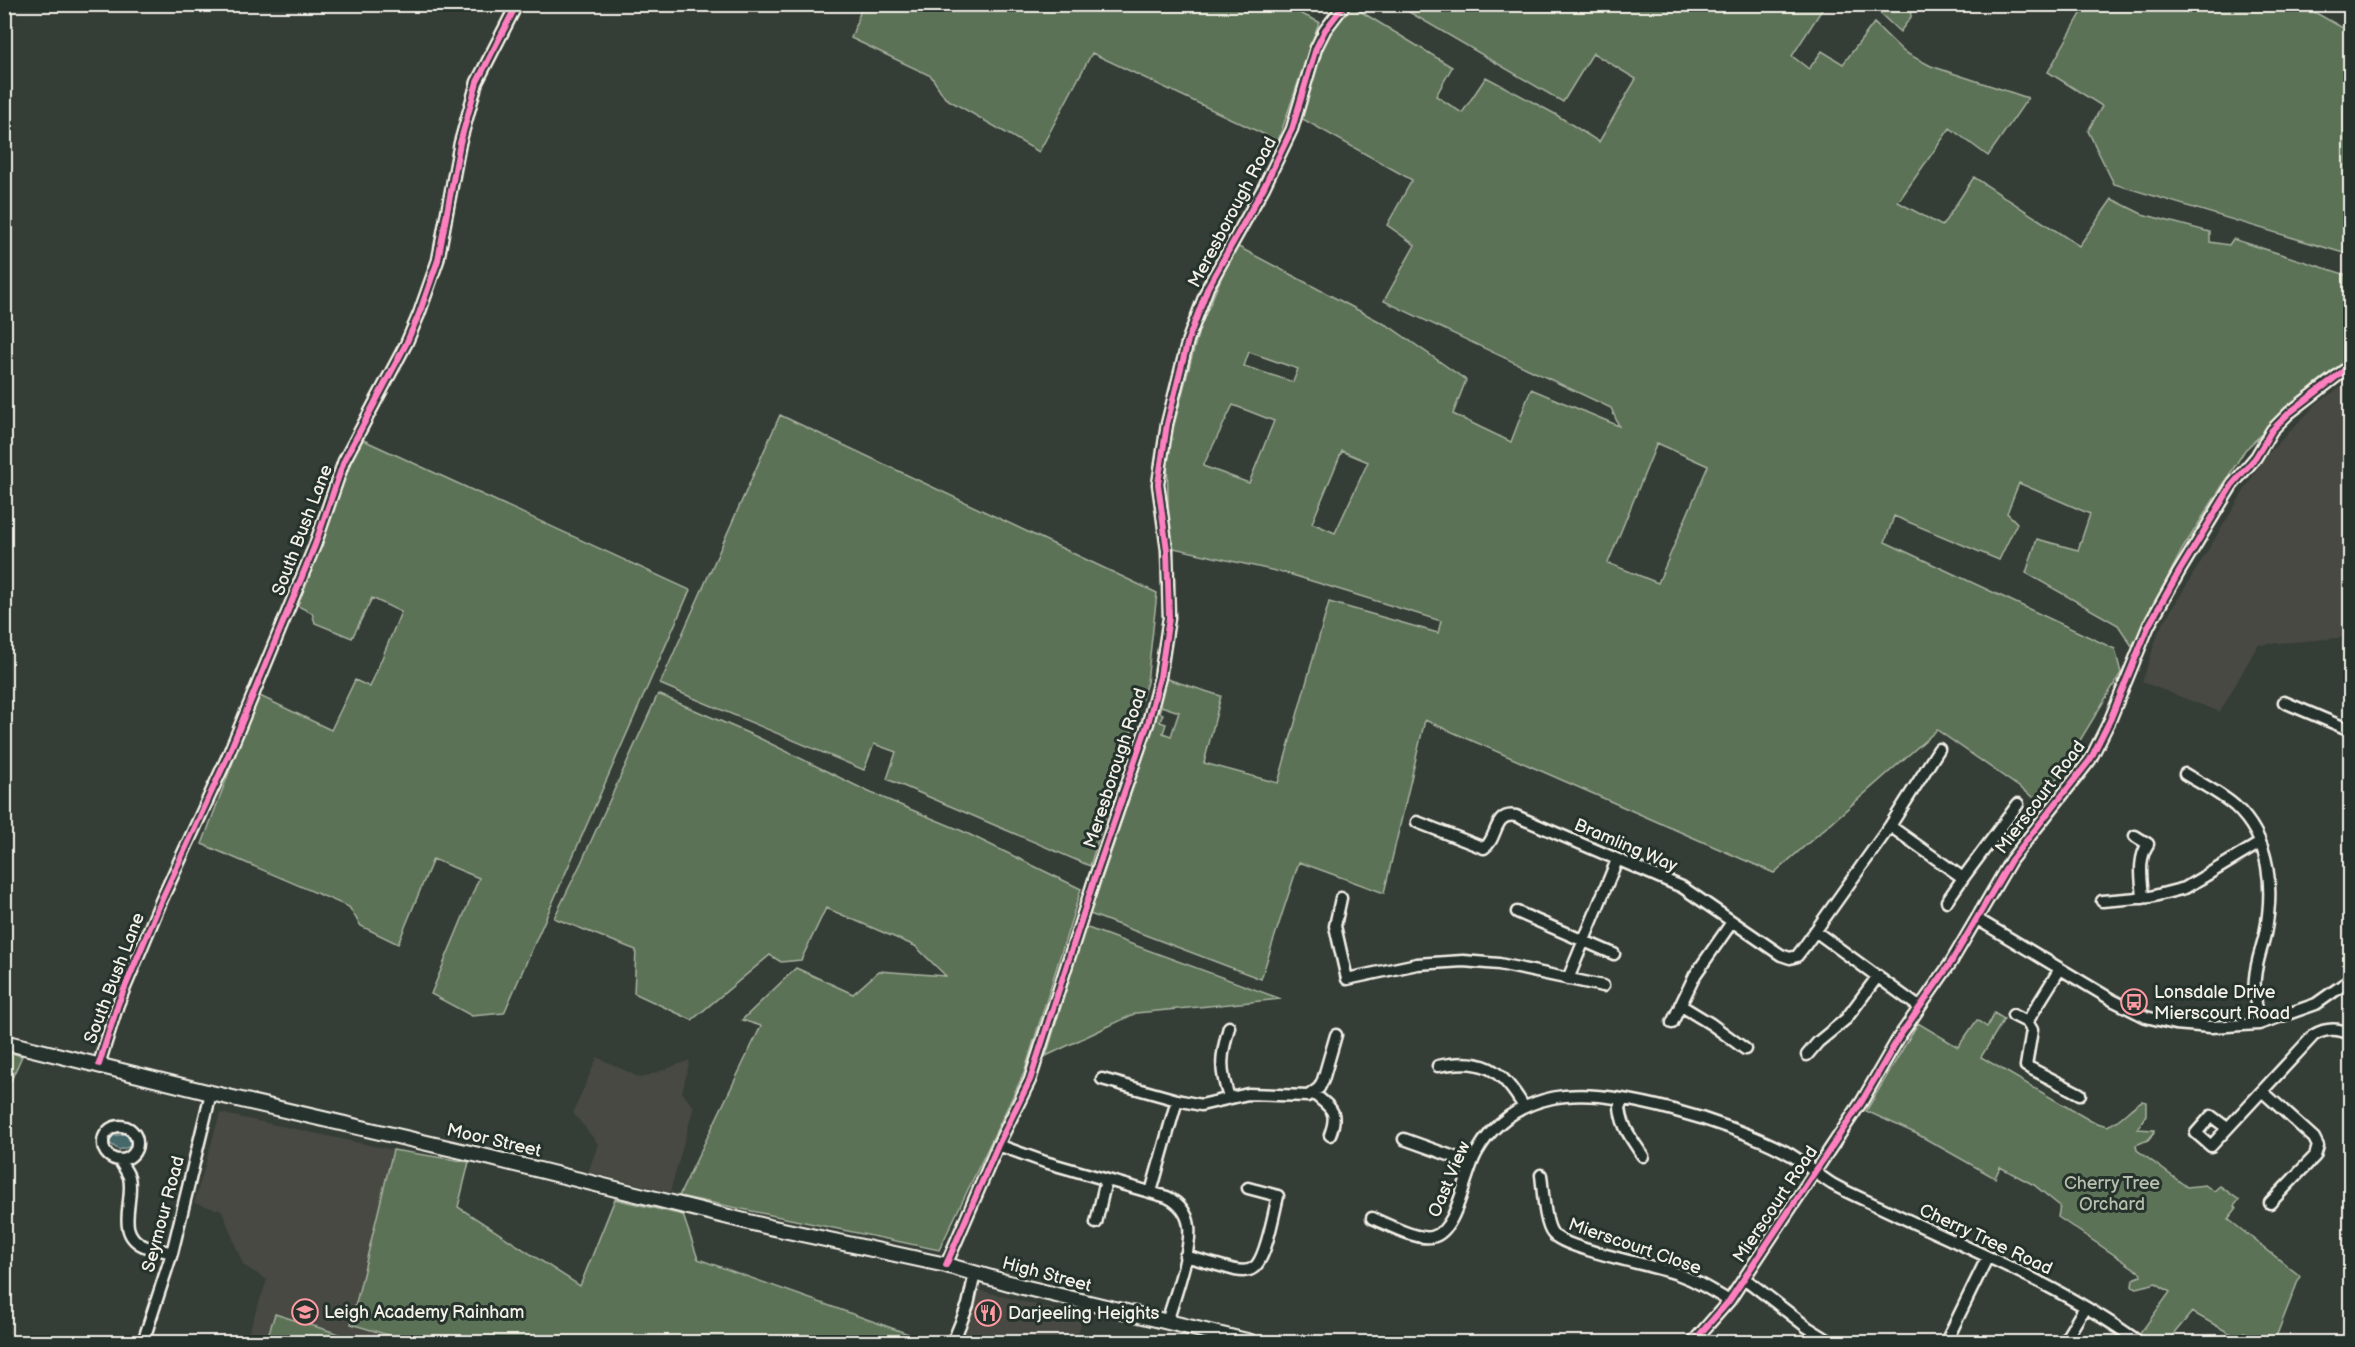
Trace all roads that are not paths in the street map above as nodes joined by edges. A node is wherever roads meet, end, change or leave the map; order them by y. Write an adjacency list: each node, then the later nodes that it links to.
1 (517, 4): 42 (street, South Bush Lane)
2 (1345, 4): 56 (street, Meresborough Road)
3 (2350, 366): 20 (street, Mierscourt Road)
4 (2284, 702): 5 (street)
5 (2350, 730)
6 (1939, 749): 10 (street, Bramling Way)
7 (2185, 774): 12 (street)
8 (2018, 804): 14 (street)
9 (1417, 822): 13 (street, Bramling Way)
10 (1890, 826): 14 (street); 22 (street, Bramling Way)
11 (2135, 836): 16 (street)
12 (2260, 843): 16 (street); 35 (street)
13 (1617, 860): 21 (street, Bramling Way); 23 (street)
14 (1963, 878): 17 (street)
15 (1341, 897): 27 (street)
16 (2143, 898): 18 (street)
17 (1947, 900)
18 (2102, 902)
19 (1517, 912): 23 (street)
20 (1977, 919): 25 (street); 31 (street, Mierscourt Road)
21 (1732, 922): 22 (street, Bramling Way); 30 (street)
22 (1815, 931): 26 (street)
23 (1584, 940): 24 (street); 27 (street)
24 (1614, 954)
25 (2060, 969): 33 (street); 35 (street)
26 (1878, 976): 31 (street); 41 (street)
27 (1568, 979): 29 (street)
28 (2350, 980): 35 (street)
29 (1603, 986)
30 (1680, 1005): 34 (street); 40 (street)
31 (1919, 1007): 60 (street, Mierscourt Road)
32 (2013, 1016): 33 (street)
33 (2027, 1022): 48 (street)
34 (1672, 1023)
35 (2259, 1023)
36 (1229, 1027): 49 (street)
37 (2350, 1034): 45 (street)
38 (1336, 1035): 47 (street)
39 (4, 1042): 42 (main road, Moor Street)
40 (1745, 1049)
41 (1807, 1055)
42 (99, 1064): 46 (main road, Moor Street)
43 (1438, 1066): 52 (street)
44 (1102, 1078): 50 (street)
45 (2262, 1091): 53 (street); 65 (street)
46 (211, 1093): 68 (street, Seymour Road); 71 (main road, Moor Street)
47 (1314, 1094): 49 (street); 54 (street)
48 (2080, 1094)
49 (1229, 1097): 50 (street)
50 (1177, 1100): 64 (street)
51 (1620, 1100): 52 (street, Oast View); 57 (street); 60 (street, Oast View)
52 (1524, 1107): 59 (street, Oast View)
53 (2227, 1128)
54 (1330, 1135)
55 (1404, 1138): 59 (street)
56 (998, 1145): 62 (street); 71 (street, Meresborough Road)
57 (1643, 1156)
58 (120, 1161): 68 (street)
59 (1471, 1163): 66 (street, Oast View)
60 (1815, 1171): 70 (street, Cherry Tree Road); 73 (street, Mierscourt Road)
61 (1542, 1175): 74 (street, Mierscourt Close)
62 (1106, 1180): 64 (street); 67 (street)
63 (1248, 1188): 69 (street)
64 (1151, 1192): 69 (street)
65 (2270, 1203)
66 (1372, 1218)
67 (1096, 1223)
68 (172, 1252): 77 (street, Seymour Road)
69 (1185, 1256): 76 (street)
70 (1987, 1258): 75 (street, Cherry Tree Road); 82 (street)
71 (946, 1265): 72 (main road, Moor Street)
72 (975, 1273): 76 (main road, High Street); 78 (street)
73 (1744, 1278): 74 (street, Mierscourt Road); 81 (street)
74 (1729, 1301): 80 (street, Mierscourt Road)
75 (2085, 1307): 83 (street); 84 (street, Cherry Tree Road)
76 (1167, 1323): 79 (main road, High Street)
77 (143, 1342)
78 (953, 1342)
79 (1251, 1342)
80 (1693, 1342)
81 (1831, 1342)
82 (1946, 1342)
83 (2064, 1342)
84 (2139, 1342)

